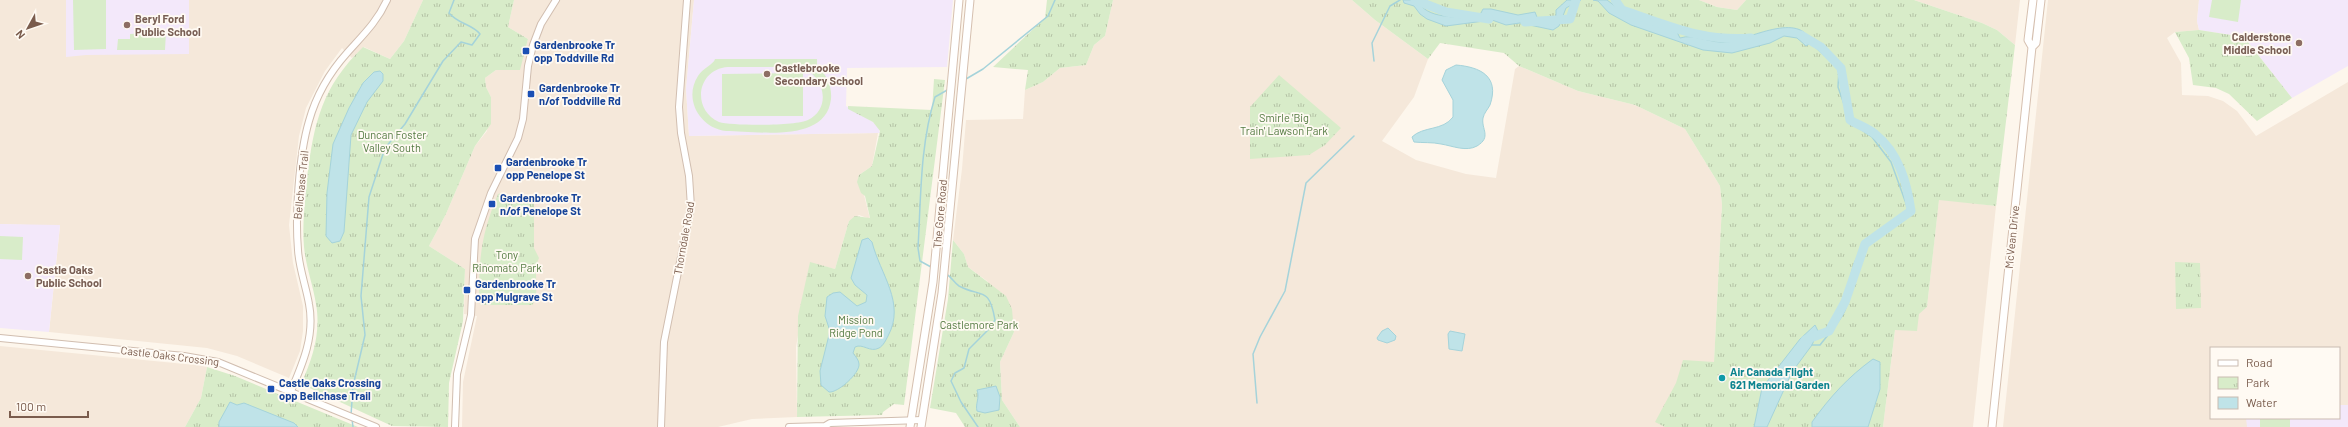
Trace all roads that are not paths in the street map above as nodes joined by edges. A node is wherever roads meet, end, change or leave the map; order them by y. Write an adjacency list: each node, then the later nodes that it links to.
1 (387, 0): 10 (street, Bellchase Trail)
2 (556, 0): 15 (street)
3 (687, 0): 16 (street, Thorndale Road)
4 (959, 0): 11 (main road, The Gore Road)
5 (970, 0): 12 (main road, The Gore Road)
6 (2033, 0): 8 (main road, McVean Drive)
7 (2041, 0): 8 (main road, McVean Drive)
8 (2032, 48): 18 (main road, McVean Drive)
9 (0, 338): 10 (street, Castle Oaks Crossing)
10 (291, 391): 14 (street, Castle Oaks Crossing)
11 (911, 423): 12 (street); 13 (street)
12 (921, 423)
13 (826, 426): 17 (street)
14 (376, 427)
15 (455, 427)
16 (661, 427)
17 (789, 427)
18 (1992, 427)

